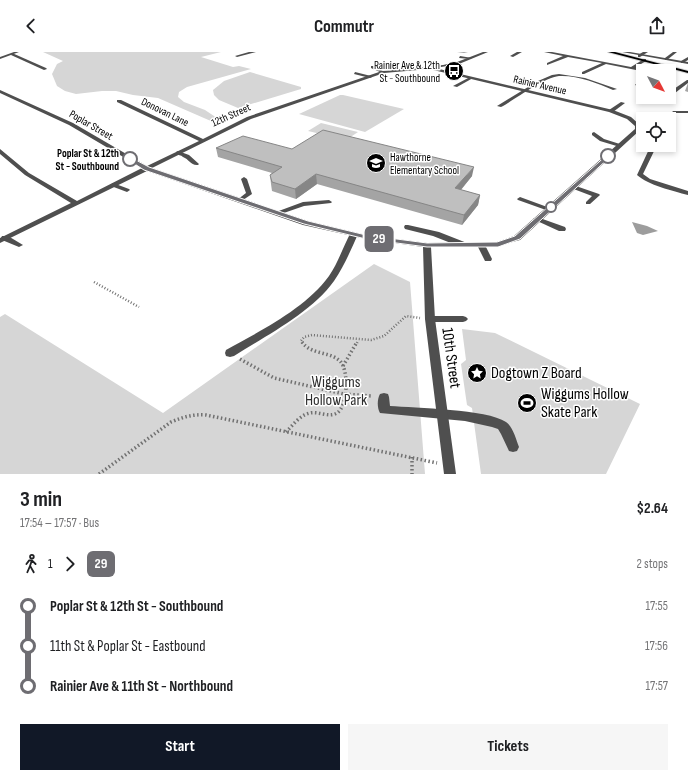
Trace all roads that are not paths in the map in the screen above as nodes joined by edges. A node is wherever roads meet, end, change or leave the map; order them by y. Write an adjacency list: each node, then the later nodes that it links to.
1 (17, 52): 10 (street)
2 (254, 52): 12 (street)
3 (486, 52): 17 (street, 12th Street)
4 (520, 52): 14 (street)
5 (546, 52): 15 (street)
6 (610, 52): 20 (main road)
7 (623, 52): 11 (main road)
8 (646, 52): 11 (street)
9 (675, 52): 19 (street)
10 (12, 54): 16 (street); 30 (street)
11 (640, 55): 19 (street); 32 (main road)
12 (237, 56)
13 (460, 56): 17 (street)
14 (512, 56)
15 (567, 56): 25 (street); 26 (street)
16 (0, 58)
17 (470, 58): 23 (street, 12th Street)
18 (688, 58): 22 (street)
19 (666, 59): 22 (street)
20 (645, 60): 29 (street); 34 (main road)
21 (452, 61): 23 (street)
22 (682, 62): 24 (street)
23 (458, 63): 28 (street, 12th Street)
24 (688, 63)
25 (548, 64)
26 (606, 64): 29 (street); 37 (street)
27 (372, 67): 33 (street)
28 (430, 68): 33 (street, 12th Street); 40 (street, Rainier Avenue)
29 (632, 68): 31 (street)
30 (45, 69)
31 (636, 69)
32 (688, 69)
33 (382, 72): 39 (street, 12th Street)
34 (688, 72)
35 (355, 73): 39 (street)
36 (545, 73): 38 (street)
37 (583, 73)
38 (554, 75): 43 (street); 46 (street)
39 (370, 78): 56 (street, 12th Street)
40 (471, 78): 42 (street); 46 (street, Rainier Avenue)
41 (688, 80): 45 (street)
42 (456, 86)
43 (615, 88)
44 (0, 90): 62 (street, Poplar Street)
45 (676, 90)
46 (525, 91): 49 (street); 50 (street, Rainier Avenue)
47 (119, 101): 56 (street, Donovan Lane)
48 (623, 102): 50 (street)
49 (499, 106)
50 (611, 111): 53 (street, Rainier Avenue)
51 (676, 112): 52 (street)
52 (688, 112)
53 (636, 123)
54 (636, 131): 57 (street, Poplar Street)
55 (594, 134): 57 (street)
56 (202, 140): 60 (street, 12th Street)
57 (620, 145): 65 (street, Poplar Street)
58 (0, 151): 71 (street)
59 (651, 152): 67 (street)
60 (178, 153): 61 (street); 62 (street, 12th Street)
61 (196, 164)
62 (146, 168): 64 (street, 12th Street); 69 (street, Poplar Street)
63 (244, 179): 69 (street)
64 (113, 185): 66 (street); 71 (street, 12th Street)
65 (572, 187): 72 (street); 73 (street, Poplar Street)
66 (126, 190)
67 (688, 193)
68 (520, 199): 73 (street)
69 (240, 200): 74 (street, Poplar Street)
70 (329, 202): 74 (street)
71 (76, 203): 79 (street, 12th Street)
72 (588, 203)
73 (548, 209): 75 (street, Poplar Street)
74 (278, 213): 78 (street, Poplar Street)
75 (537, 220): 77 (street); 80 (street, Poplar Street)
76 (408, 227): 83 (street)
77 (562, 229)
78 (354, 234): 82 (street, Poplar Street); 87 (street)
79 (3, 240): 81 (street)
80 (481, 244): 83 (street, Poplar Street); 84 (street)
81 (18, 245)
82 (427, 245): 83 (street, Poplar Street); 85 (street, 10th Street)
83 (464, 245)
84 (488, 259)
85 (430, 319): 86 (street); 89 (street, 10th Street)
86 (463, 319)
87 (230, 353)
88 (384, 397): 89 (street)
89 (444, 415): 90 (street); 91 (street, 10th Street)
90 (513, 447)
91 (449, 470)

